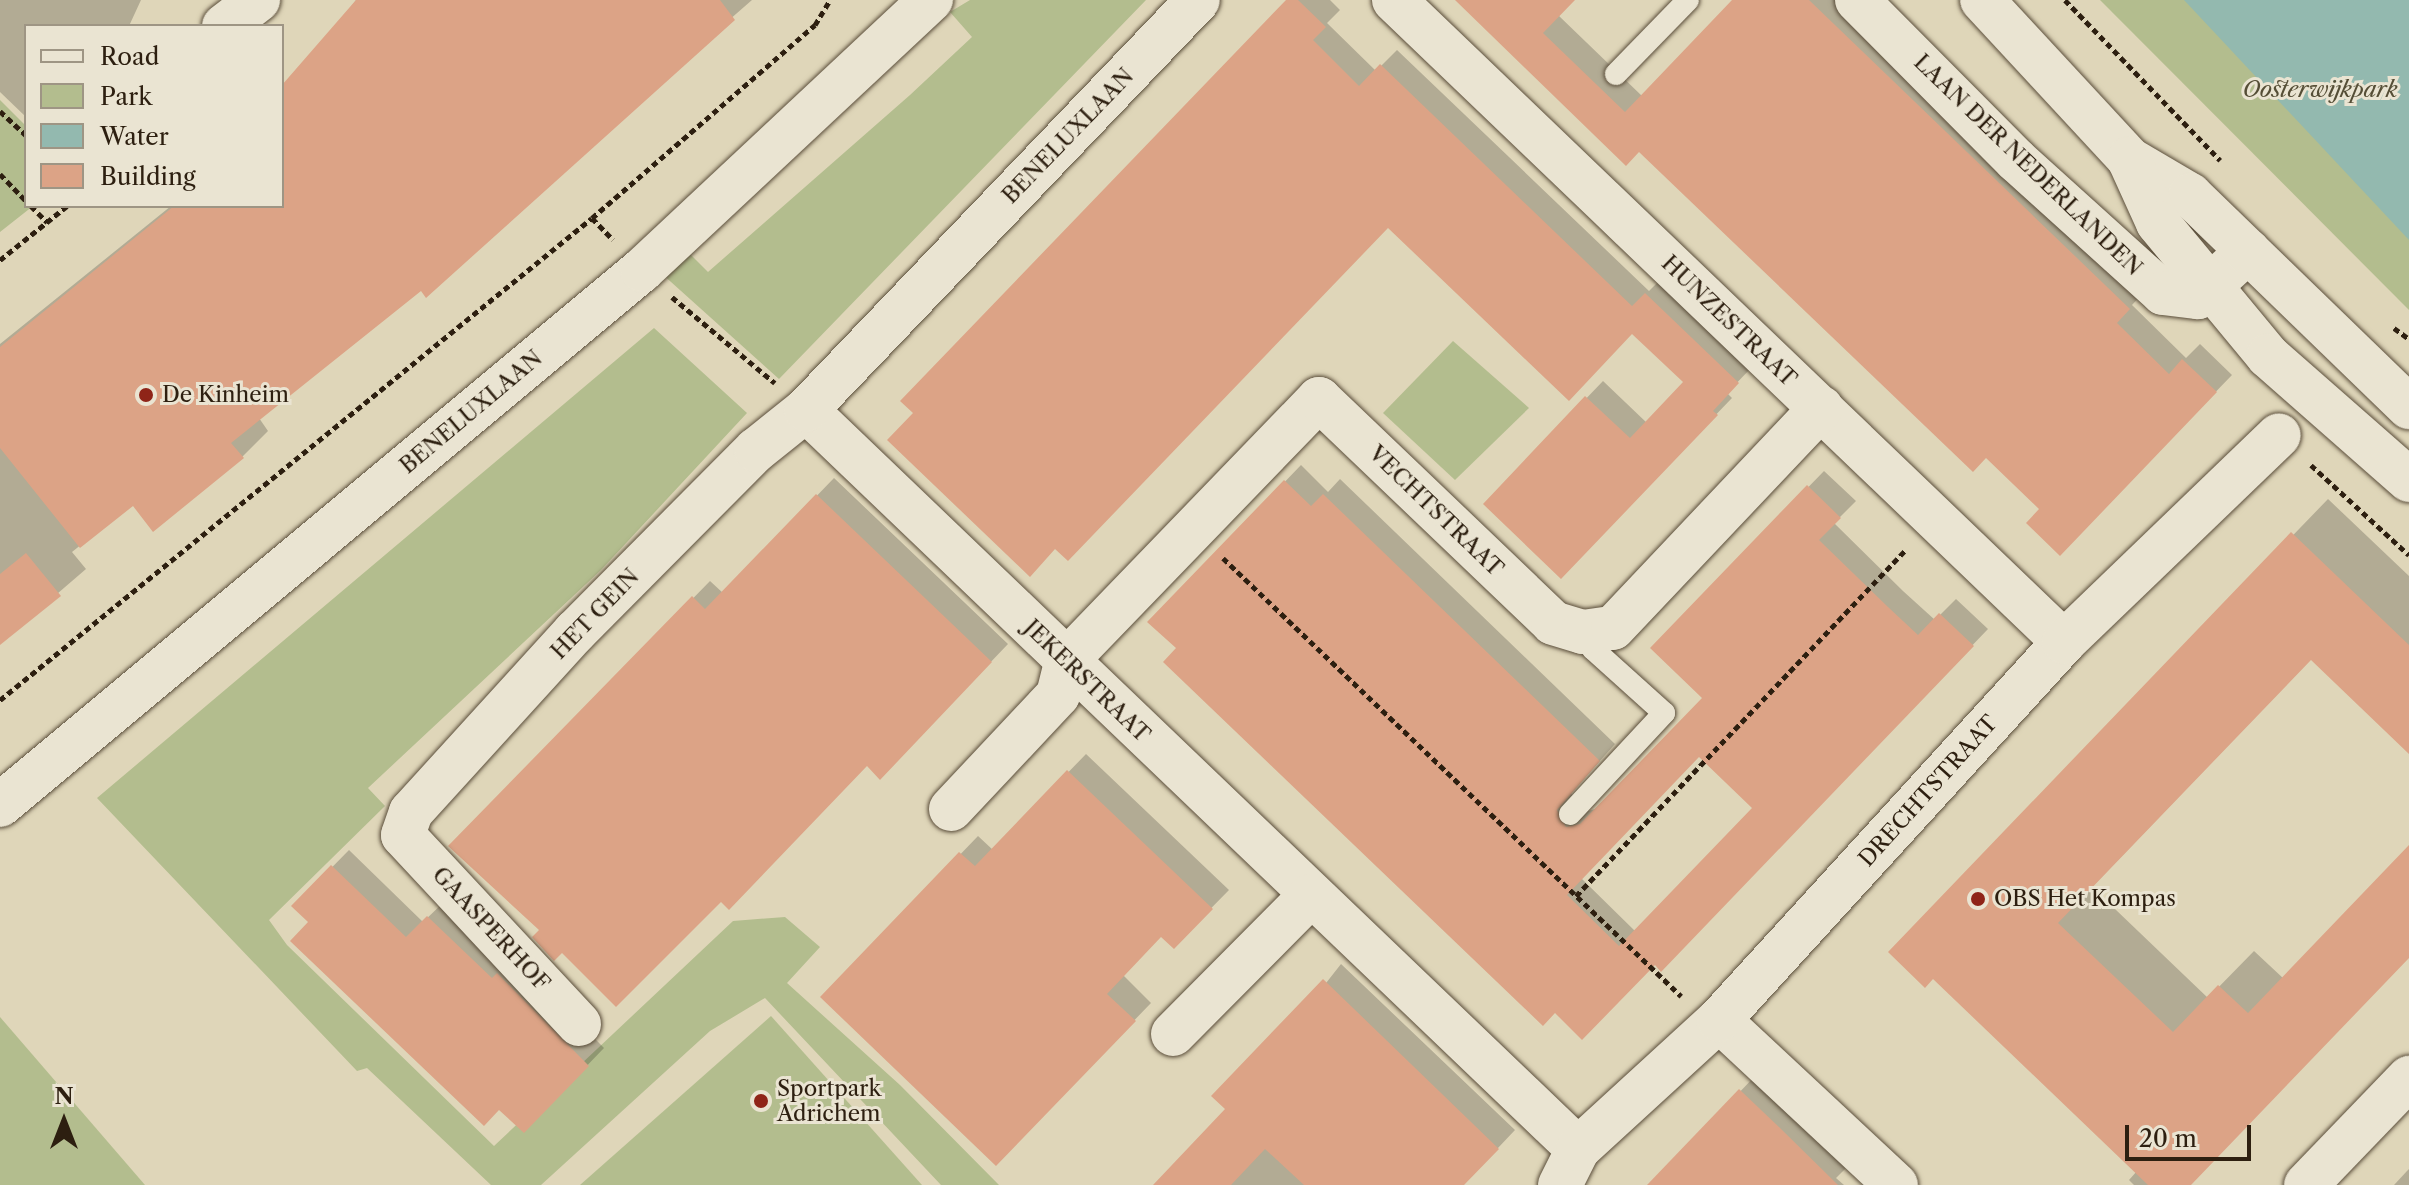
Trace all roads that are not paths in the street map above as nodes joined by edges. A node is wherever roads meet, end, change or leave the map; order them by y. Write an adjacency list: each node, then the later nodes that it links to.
1 (1198, 0): 13 (street, BENELUXLAAN)
2 (1394, 0): 12 (street, HUNZESTRAAT)
3 (1688, 0): 7 (lane)
4 (1857, 0): 10 (street, LAAN DER NEDERLANDEN)
5 (1982, 0): 8 (street)
6 (931, 1): 19 (street, BENELUXLAAN)
7 (1616, 74)
8 (2129, 159): 9 (street); 10 (street)
9 (2248, 251): 10 (street); 11 (street)
10 (2212, 288): 15 (street)
11 (2409, 407)
12 (1821, 408): 16 (street); 17 (street, HUNZESTRAAT)
13 (806, 410): 18 (street, JEKERSTRAAT); 22 (street, HET GEIN)
14 (2279, 435): 17 (street, DRECHTSTRAAT)
15 (2409, 480)
16 (1583, 632): 18 (street, VECHTSTRAAT); 21 (lane)
17 (2064, 642): 25 (street, DRECHTSTRAAT)
18 (1067, 660): 20 (street); 23 (street, JEKERSTRAAT)
19 (0, 805)
20 (951, 809)
21 (1570, 814)
22 (403, 835): 24 (street, GAASPERHOF)
23 (1310, 896): 26 (street); 28 (street, JEKERSTRAAT)
24 (579, 1024)
25 (1716, 1024): 28 (street, DRECHTSTRAAT); 29 (street)
26 (1173, 1034)
27 (2409, 1078): 30 (street)
28 (1569, 1167)
29 (1896, 1185)
30 (2306, 1185)

